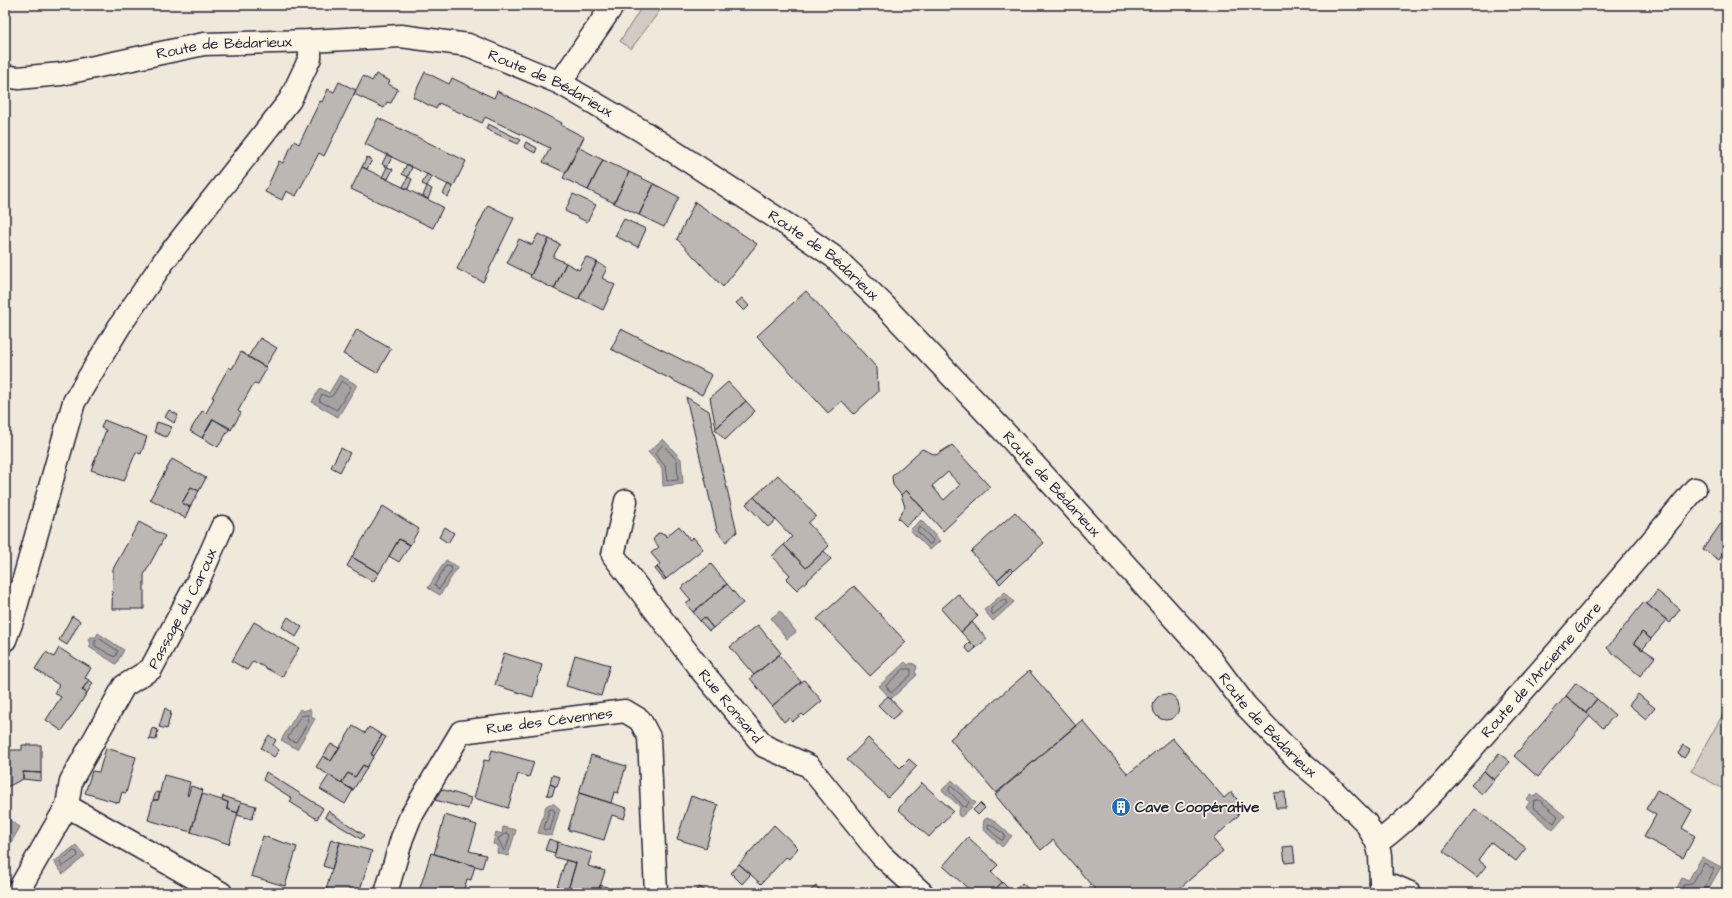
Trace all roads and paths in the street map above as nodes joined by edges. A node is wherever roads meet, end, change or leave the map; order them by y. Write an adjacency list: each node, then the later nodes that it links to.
1 (613, 5): 4 (street)
2 (310, 42): 3 (street, Route de Bédarieux); 4 (street, Route de Bédarieux); 8 (street)
3 (5, 76)
4 (560, 83): 10 (street, Route de Bédarieux)
5 (1695, 489): 10 (street, Route de l'Ancienne Gare)
6 (626, 501): 16 (street, Rue Ronsard)
7 (222, 527): 9 (street, Passage du Caroux)
8 (5, 640)
9 (67, 806): 12 (street); 13 (street)
10 (1378, 843): 11 (street, Route de Bédarieux)
11 (1378, 888): 17 (street, Route de Bédarieux)
12 (17, 893)
13 (221, 893)
14 (386, 893): 15 (street, Rue des Cévennes)
15 (656, 893)
16 (922, 893)
17 (1410, 893)

